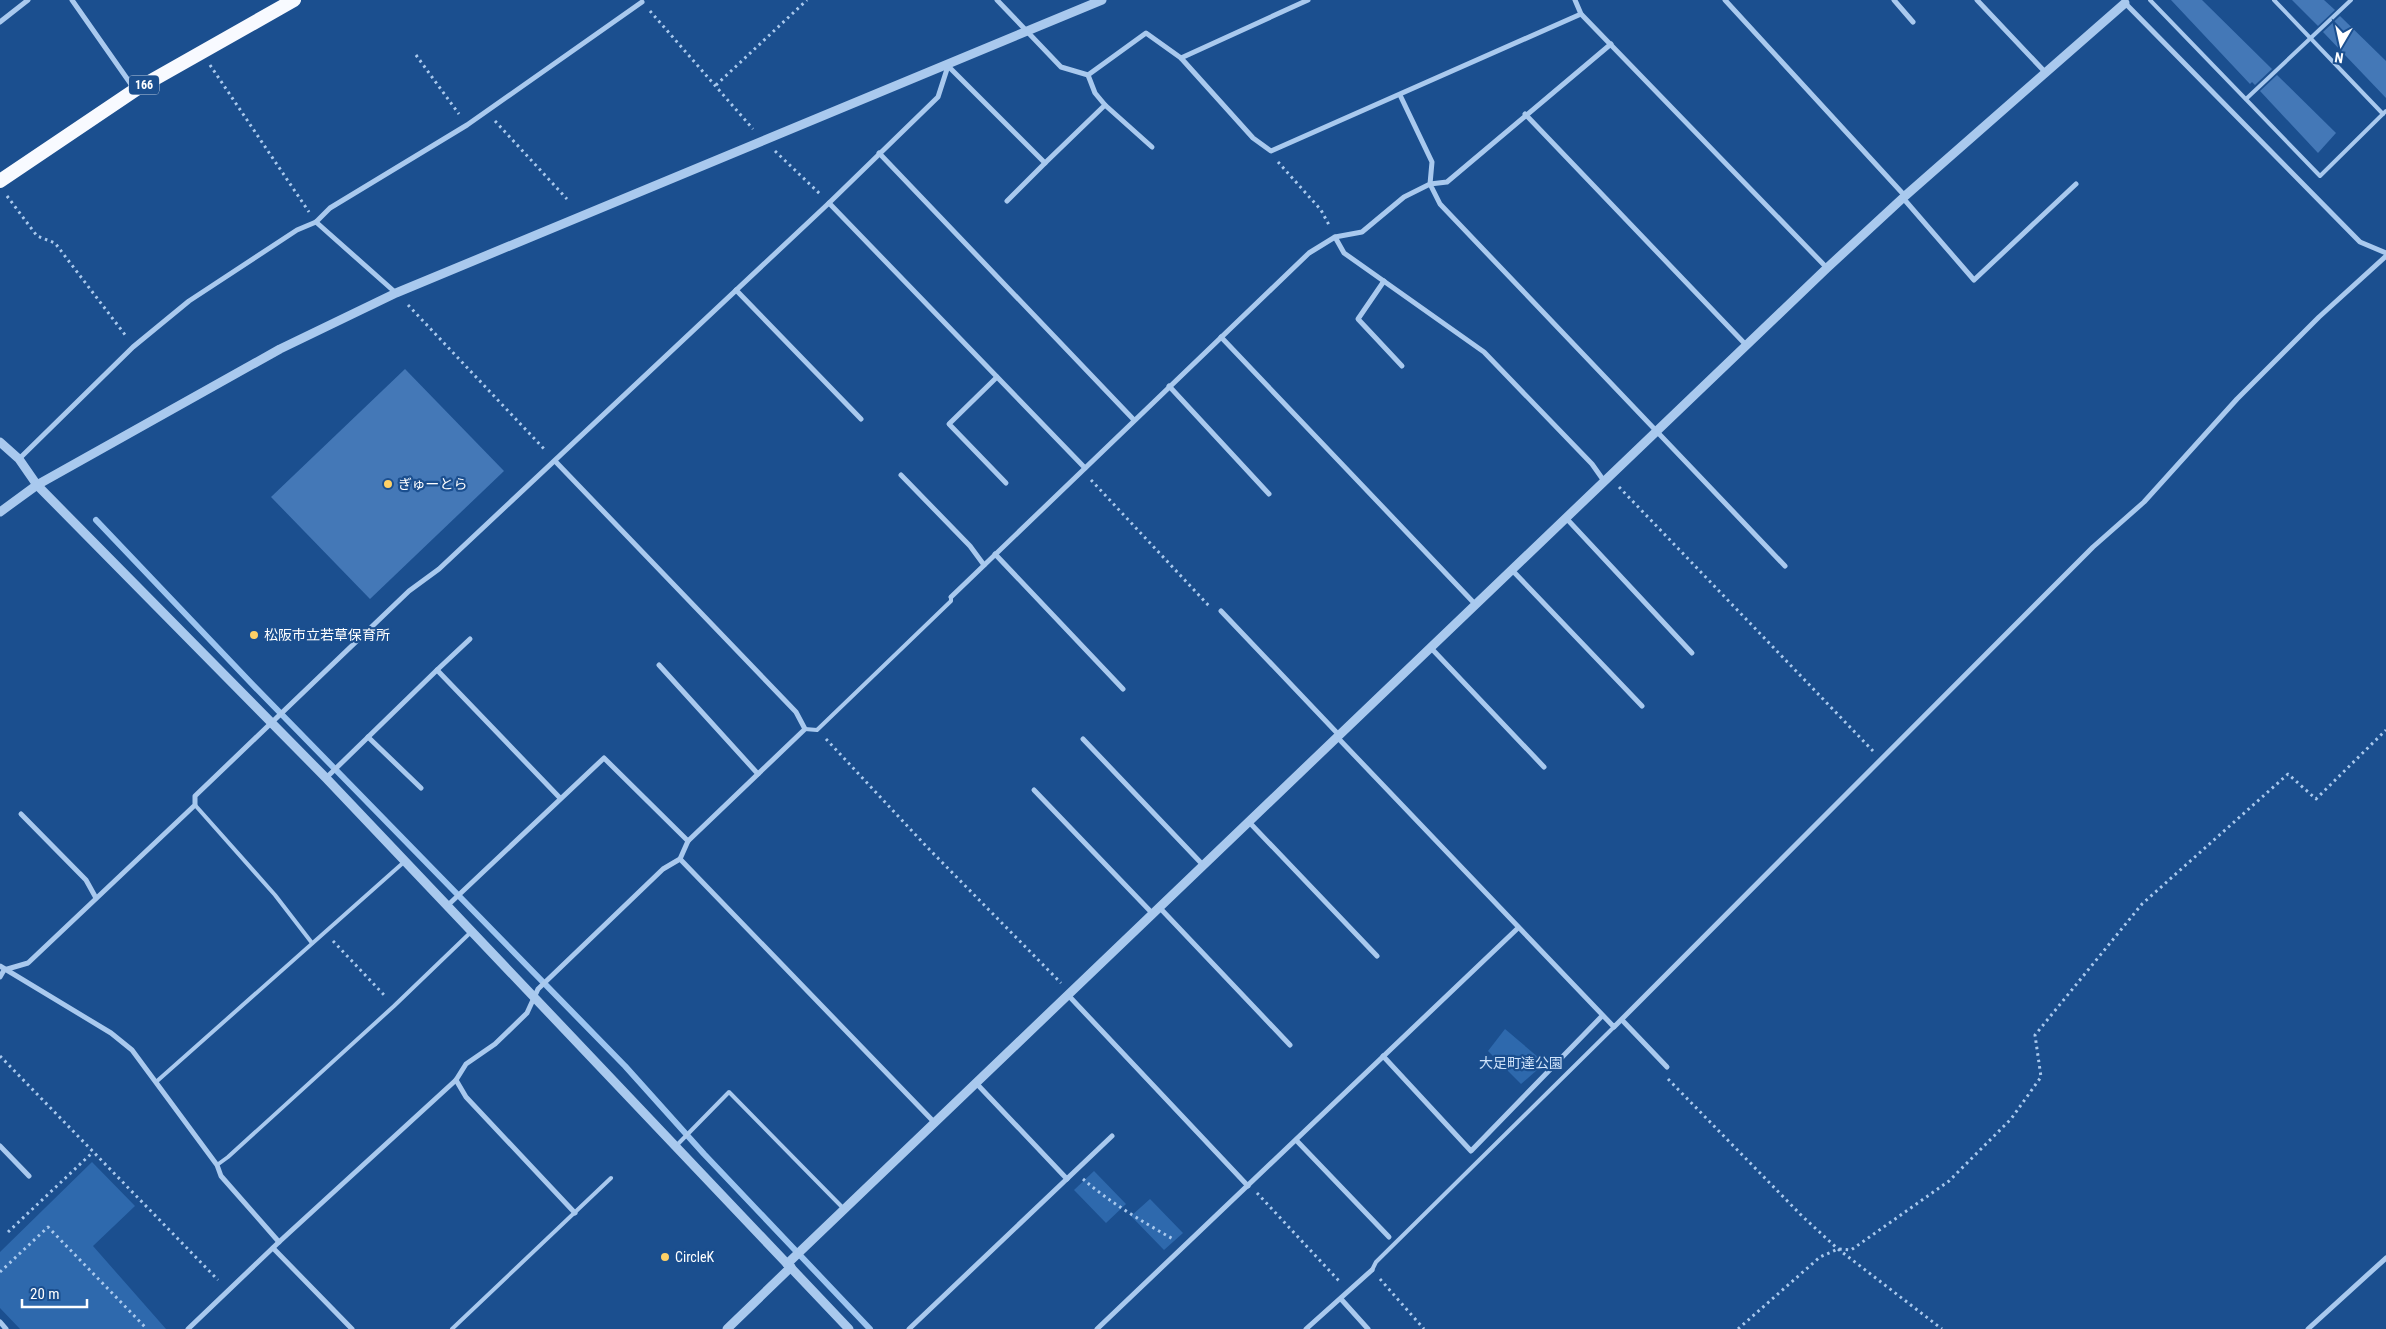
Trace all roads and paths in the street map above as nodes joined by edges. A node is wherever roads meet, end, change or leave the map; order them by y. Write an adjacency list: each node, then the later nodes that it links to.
1 (28, 0): 18 (street)
2 (72, 0): 30 (street)
3 (294, 0): 23 (highway, 166)
4 (807, 0): 29 (path)
5 (997, 0): 20 (street)
6 (1102, 0): 20 (street)
7 (1308, 0): 25 (street)
8 (1575, 0): 17 (street)
9 (1725, 0): 47 (street)
10 (1894, 0): 19 (street)
11 (1977, 0): 27 (street)
12 (2150, 0): 32 (lane)
13 (2274, 0): 21 (lane)
14 (2351, 0): 21 (lane)
15 (2125, 1): 27 (street); 53 (street)
16 (642, 2): 29 (path); 34 (street)
17 (1582, 14): 22 (street); 31 (street)
18 (0, 22)
19 (1913, 22)
20 (1028, 32): 26 (street); 28 (street)
21 (2311, 38): 32 (lane); 35 (lane)
22 (1611, 44): 36 (street); 54 (street)
23 (202, 52): 30 (highway, 166); 51 (path)
24 (416, 55): 37 (path)
25 (1181, 58): 28 (street); 40 (street)
26 (948, 66): 38 (street); 41 (street); 42 (street)
27 (2045, 72): 47 (street)
28 (1088, 75): 33 (street)
29 (716, 86): 38 (path)
30 (136, 90): 43 (highway, 166)
31 (1400, 95): 40 (street); 44 (street)
32 (2246, 99): 35 (lane)
33 (1105, 104): 39 (street); 42 (street)
34 (486, 112): 37 (street); 48 (path)
35 (2385, 112)
36 (1526, 114): 44 (street); 59 (street)
37 (467, 125): 51 (street)
38 (763, 139): 50 (path); 57 (street)
39 (1152, 147)
40 (1271, 151): 52 (path)
41 (879, 153): 50 (street); 65 (street)
42 (1045, 163): 49 (street)
43 (0, 181)
44 (1430, 184): 52 (street); 66 (street)
45 (2076, 184): 47 (street)
46 (5, 195): 60 (path)
47 (1904, 197): 54 (street)
48 (567, 199)
49 (1007, 201)
50 (829, 203): 56 (street); 62 (street)
51 (316, 222): 57 (street); 60 (street)
52 (1335, 237): 55 (street); 58 (street)
53 (2386, 255): 99 (street)
54 (1827, 268): 59 (street)
55 (1384, 281): 61 (street); 72 (street)
56 (736, 290): 64 (street); 69 (street)
57 (396, 293): 69 (path); 74 (street)
58 (1221, 337): 63 (street); 83 (street)
59 (1747, 346): 66 (street)
60 (134, 347): 68 (street)
61 (1402, 366)
62 (997, 377): 70 (street); 73 (street)
63 (1169, 386): 65 (street); 75 (street)
64 (860, 419)
65 (1134, 420): 70 (street)
66 (1658, 431): 72 (street); 80 (street)
67 (0, 442): 68 (street)
68 (19, 459): 74 (street)
69 (555, 460): 92 (street); 93 (street)
70 (1084, 469): 78 (street); 84 (path)
71 (901, 474): 79 (street)
72 (1604, 482): 77 (street); 99 (path)
73 (1006, 484)
74 (38, 485): 76 (street); 92 (street)
75 (1269, 494)
76 (0, 512)
77 (1566, 518): 81 (street); 87 (street)
78 (995, 554): 79 (street); 90 (street)
79 (984, 565): 82 (street)
80 (1785, 566)
81 (1511, 569): 83 (street); 91 (street)
82 (951, 597): 94 (lane)
83 (1475, 604): 86 (street)
84 (1221, 611): 96 (street)
85 (470, 639): 89 (street)
86 (1431, 648): 96 (street); 100 (street)
87 (1692, 653)
88 (659, 665): 101 (street)
89 (437, 670): 97 (street); 105 (street)
90 (1123, 689)
91 (1642, 706)
92 (273, 720): 102 (street); 106 (street)
93 (805, 729): 94 (lane); 101 (street)
94 (817, 730): 124 (path)
95 (2386, 730): 155 (path)
96 (1338, 736): 108 (street); 116 (street)
97 (368, 737): 102 (street); 103 (street)
98 (1084, 738): 112 (street)
99 (1880, 759): 127 (street)
100 (1544, 767)
101 (758, 774): 109 (street)
102 (328, 776): 111 (street)
103 (421, 788)
104 (1034, 790): 115 (street)
105 (560, 798): 109 (street); 114 (street)
106 (195, 805): 113 (street); 119 (lane)
107 (21, 814): 113 (street)
108 (1249, 822): 112 (street); 120 (street)
109 (688, 841): 110 (street)
110 (680, 859): 123 (street); 136 (street)
111 (404, 862): 114 (street); 118 (lane)
112 (1204, 865): 115 (street)
113 (96, 898): 121 (street)
114 (449, 904): 117 (street)
115 (1156, 910): 124 (street); 129 (street)
116 (1518, 928): 126 (street); 131 (street)
117 (472, 932): 123 (street); 125 (lane)
118 (325, 934): 119 (lane); 125 (path)
119 (312, 943): 134 (lane)
120 (1377, 956)
121 (2, 968): 122 (street); 134 (street)
122 (0, 977)
123 (536, 992): 133 (street); 139 (street)
124 (1069, 994): 135 (street); 147 (street)
125 (394, 1006): 142 (lane)
126 (1602, 1016): 128 (street); 131 (street)
127 (1622, 1020): 128 (street); 132 (street)
128 (1614, 1028): 158 (lane)
129 (1290, 1045)
130 (0, 1056): 141 (path)
131 (1383, 1056): 138 (street)
132 (1667, 1067): 155 (path)
133 (456, 1080): 149 (street); 152 (street)
134 (156, 1082): 142 (street)
135 (976, 1083): 136 (street); 146 (street)
136 (934, 1122): 148 (street)
137 (1112, 1136): 143 (street)
138 (1296, 1140): 147 (street); 151 (street)
139 (678, 1143): 148 (lane); 157 (street)
140 (0, 1146): 144 (street)
141 (93, 1152): 150 (path); 160 (path)
142 (217, 1165): 152 (street)
143 (1077, 1169): 146 (street); 154 (path)
144 (29, 1176)
145 (610, 1178): 149 (lane)
146 (1068, 1179): 171 (street)
147 (1249, 1185): 154 (street); 161 (path)
148 (844, 1209): 157 (street)
149 (575, 1213): 168 (lane)
150 (8, 1232)
151 (1389, 1237)
152 (279, 1242): 153 (street)
153 (273, 1248): 166 (street); 167 (street)
154 (1183, 1248): 172 (street)
155 (1838, 1249): 176 (path); 177 (path)
156 (2386, 1258): 178 (street)
157 (790, 1263): 169 (street); 170 (street)
158 (1372, 1270): 161 (street); 175 (path)
159 (0, 1272): 165 (path)
160 (218, 1280)
161 (1349, 1291): 162 (street)
162 (1341, 1299): 173 (street); 174 (street)
163 (0, 1322): 164 (street)
164 (6, 1329)
165 (147, 1329)
166 (188, 1329)
167 (352, 1329)
168 (452, 1329)
169 (726, 1329)
170 (849, 1329)
171 (909, 1329)
172 (1097, 1329)
173 (1306, 1329)
174 (1368, 1329)
175 (1424, 1329)
176 (1738, 1329)
177 (1942, 1329)
178 (2308, 1329)

